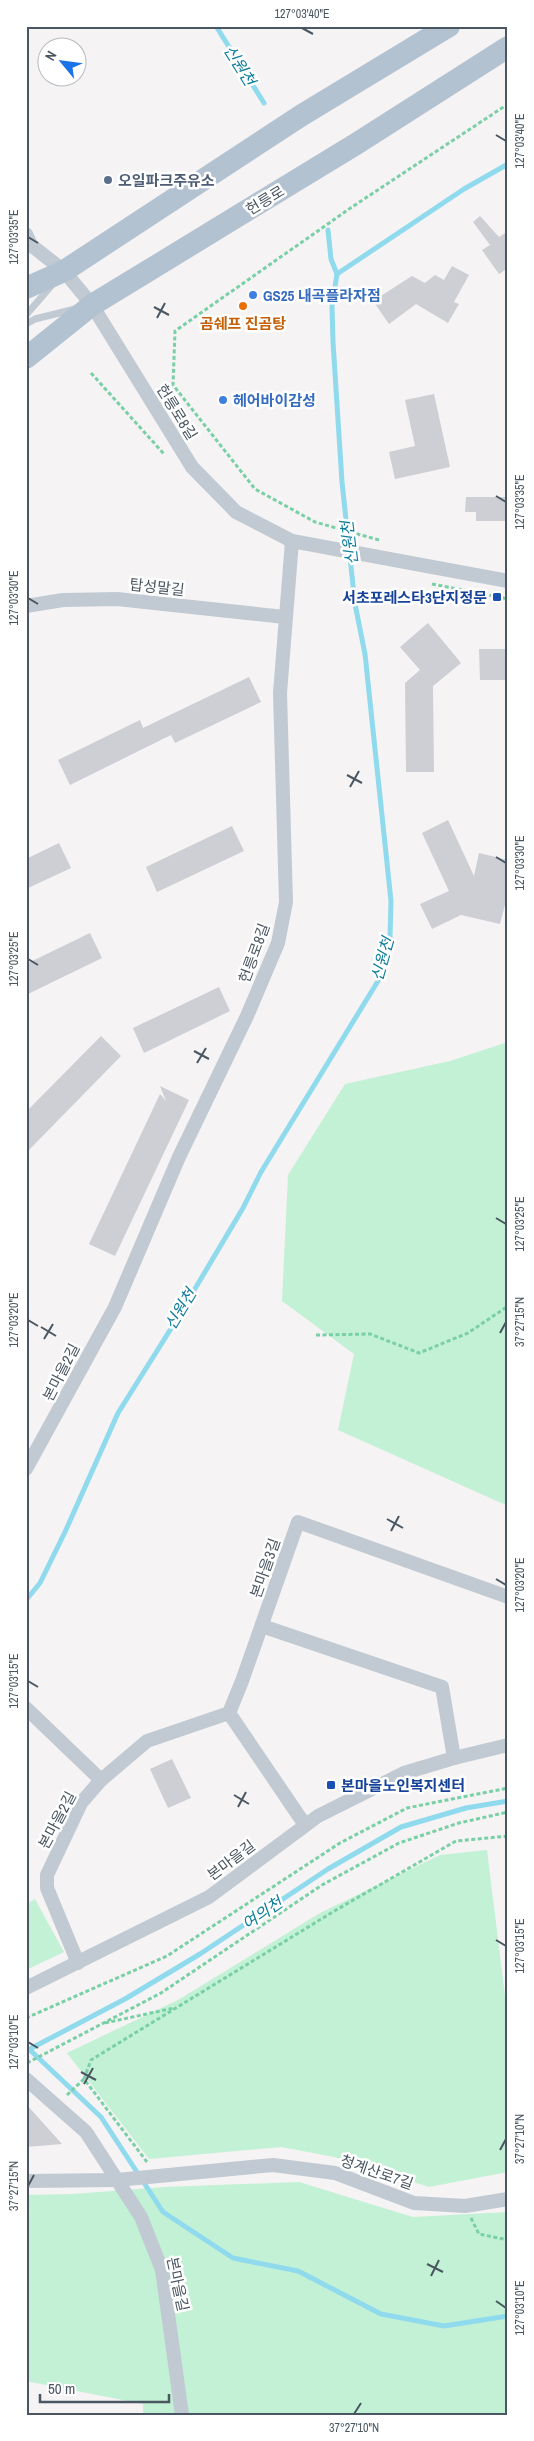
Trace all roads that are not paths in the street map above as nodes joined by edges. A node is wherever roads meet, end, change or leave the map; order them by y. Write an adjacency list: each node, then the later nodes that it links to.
1 (448, 26): 4 (main road)
2 (508, 47): 6 (main road, 헌릉로)
3 (27, 238): 4 (street, 헌릉로8길)
4 (64, 271): 5 (main road); 6 (street, 헌릉로8길); 7 (lane)
5 (26, 288)
6 (92, 305): 8 (lane); 9 (main road, 헌릉로); 10 (street, 헌릉로8길)
7 (26, 314)
8 (26, 324)
9 (26, 358)
10 (292, 541): 11 (street, 헌릉로8길); 13 (street, 헌릉로8길)
11 (508, 581)
12 (26, 606): 13 (street, 탑성말길)
13 (285, 617): 14 (street, 헌릉로8길)
14 (95, 1341): 15 (street, 본마을2길)
15 (26, 1469)
16 (508, 1597): 17 (street, 본마을3길)
17 (262, 1626): 19 (street, 본마을3길); 21 (street)
18 (26, 1708): 22 (street)
19 (229, 1713): 22 (street, 본마을2길); 23 (street)
20 (508, 1745): 21 (street, 본마을길)
21 (454, 1758): 23 (street, 본마을길)
22 (101, 1780): 24 (street, 본마을2길)
23 (303, 1822): 24 (street, 본마을길)
24 (78, 1963): 25 (street, 본마을길)
25 (26, 1988)
26 (28, 2081): 27 (street, 본마을길)
27 (122, 2179): 28 (street, 청계산로7길); 29 (street, 청계산로7길); 30 (street, 본마을길)
28 (26, 2181)
29 (508, 2199)
30 (182, 2415)

